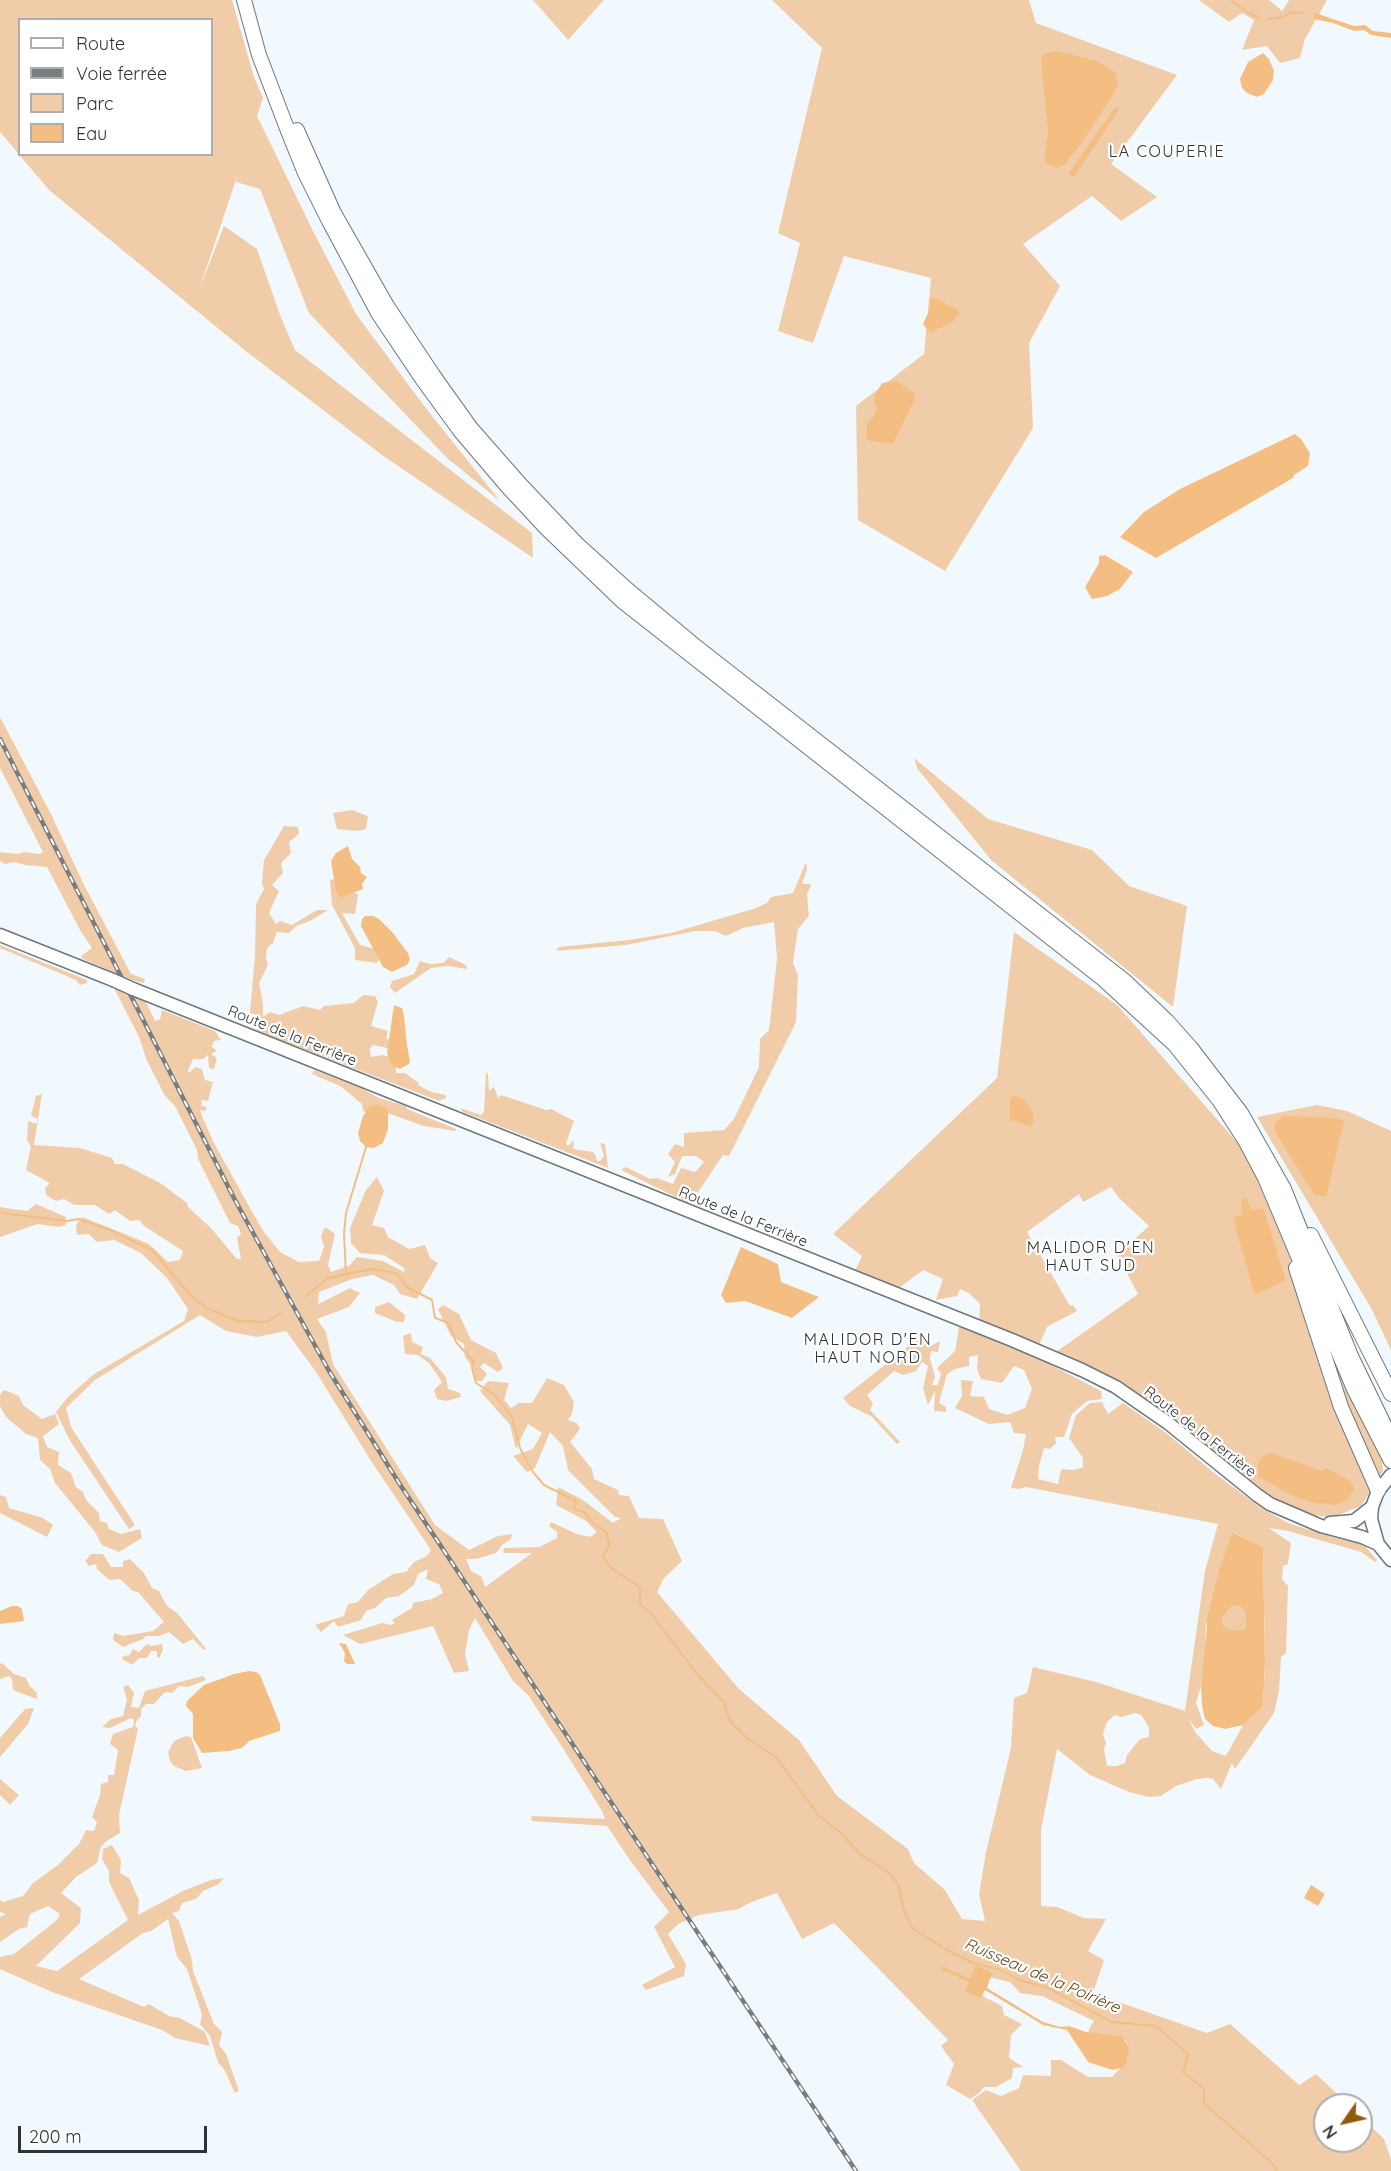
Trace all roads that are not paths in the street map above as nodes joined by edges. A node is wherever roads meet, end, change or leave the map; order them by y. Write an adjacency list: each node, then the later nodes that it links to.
1 (244, 0): 5 (highway)
2 (252, 0): 4 (highway)
3 (0, 935): 12 (main road, Route de la Ferrière, bridge)
4 (1284, 1189): 6 (highway); 7 (highway)
5 (1281, 1212): 8 (highway); 10 (highway)
6 (1391, 1394)
7 (1391, 1439)
8 (1391, 1461)
9 (1391, 1475): 10 (main road)
10 (1378, 1491): 11 (main road)
11 (1372, 1507): 12 (main road, Route de la Ferrière); 13 (main road)
12 (1314, 1522): 13 (main road, Route de la Ferrière)
13 (1378, 1544): 14 (main road)
14 (1391, 1560)

